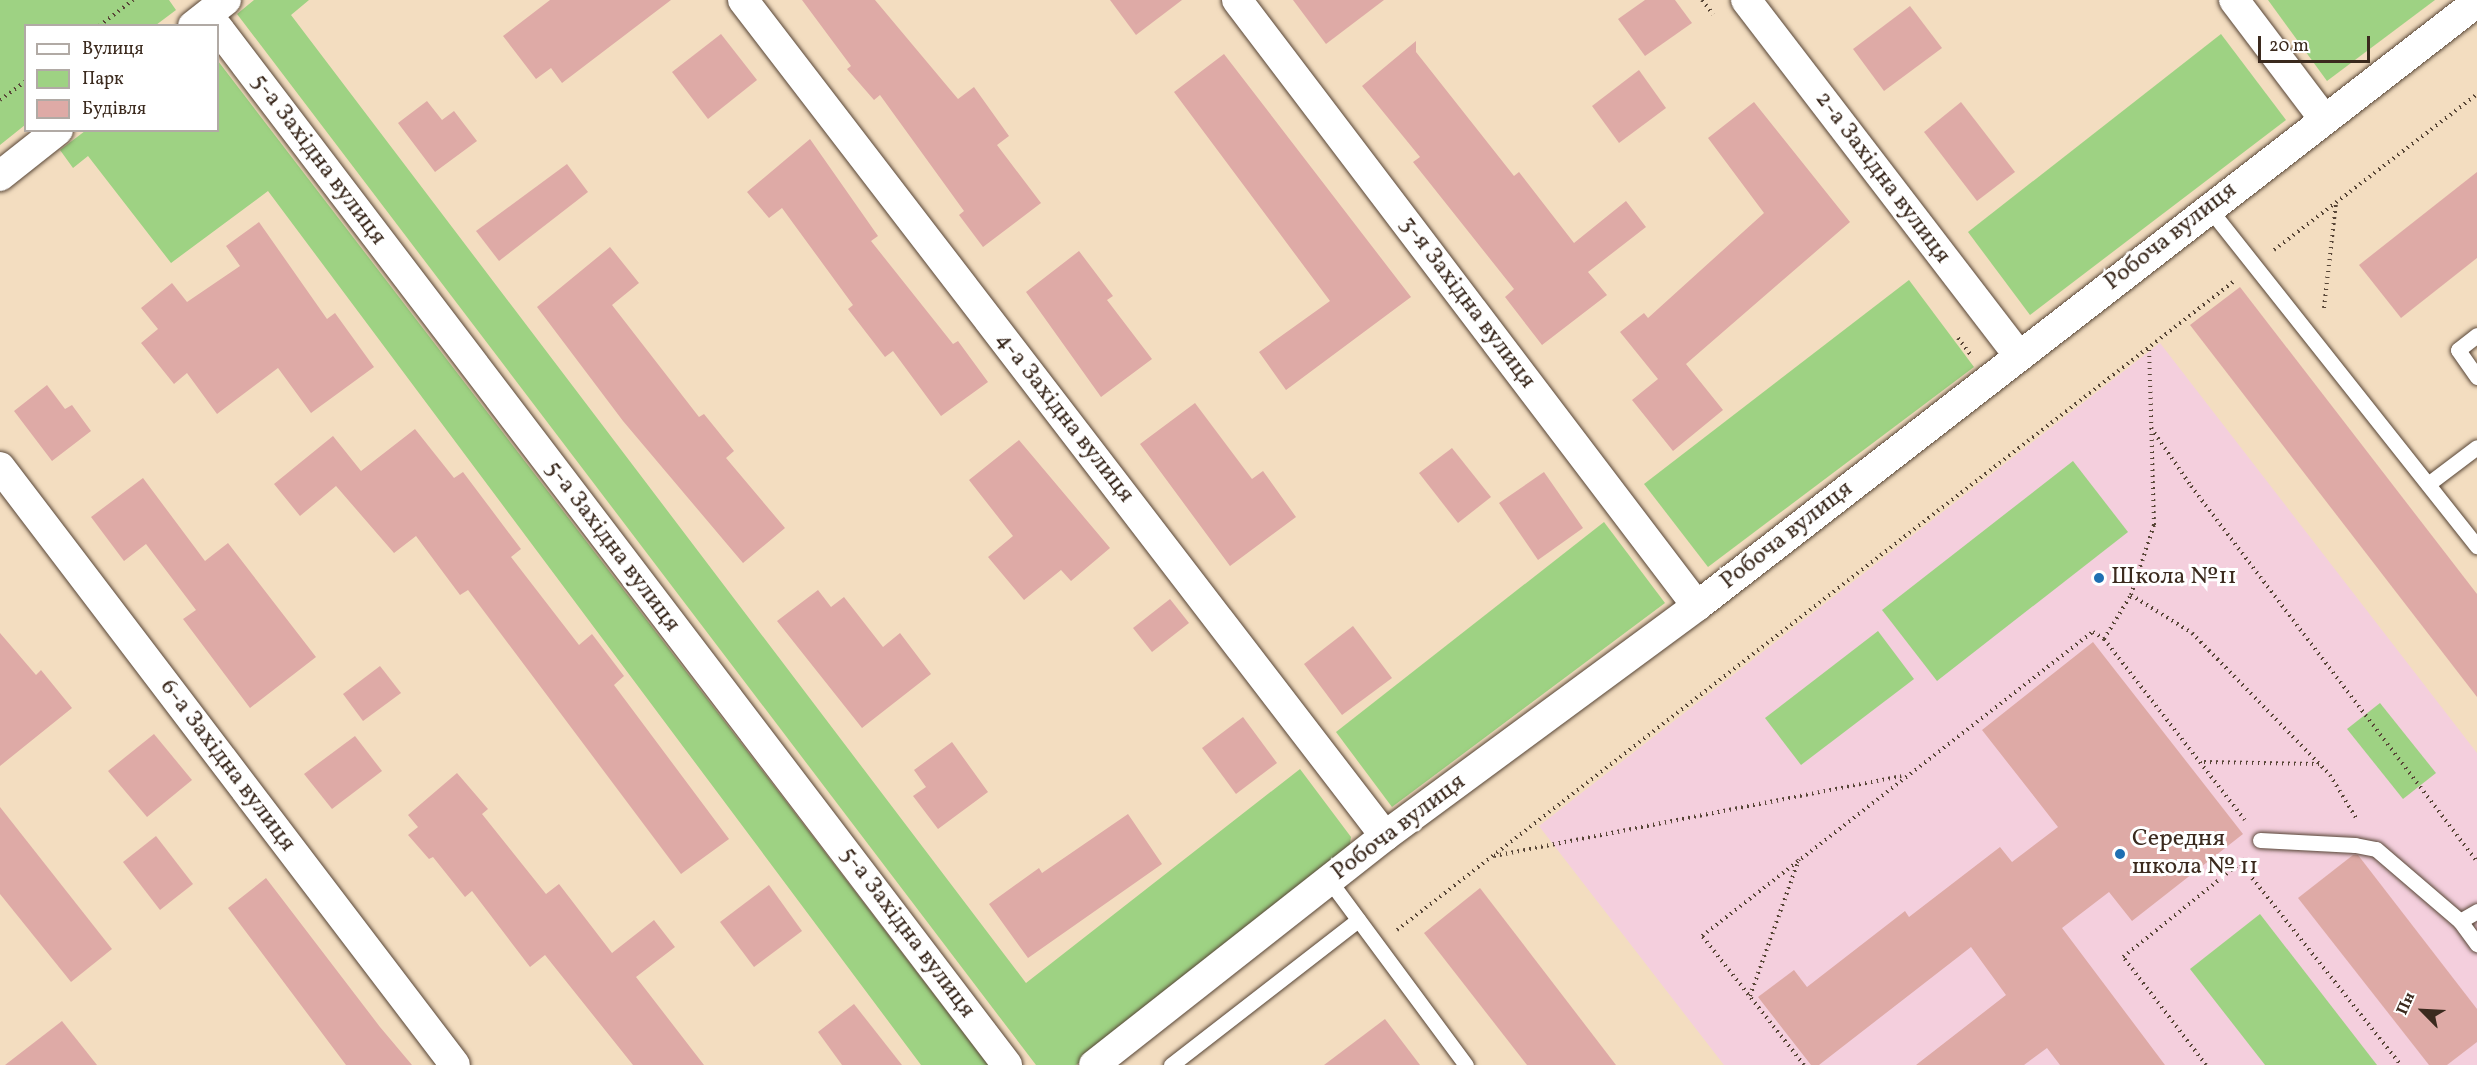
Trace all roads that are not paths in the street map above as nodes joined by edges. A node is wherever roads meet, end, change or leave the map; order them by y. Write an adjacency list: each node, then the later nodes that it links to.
1 (743, 0): 19 (street, 4-а Західна вулиця)
2 (1237, 0): 18 (street, 3-я Західна вулиця)
3 (1746, 0): 12 (street, 2-а Західна вулиця)
4 (2234, 0): 7 (street)
5 (2477, 2): 7 (street, Робоча вулиця)
6 (219, 29): 27 (street, 5-а Західна вулиця)
7 (2324, 119): 10 (street, Робоча вулиця)
8 (55, 132): 9 (street)
9 (0, 176)
10 (2208, 207): 12 (street, Робоча вулиця); 16 (lane)
11 (2477, 335): 13 (lane)
12 (2018, 355): 18 (street, Робоча вулиця)
13 (2477, 377)
14 (2477, 447): 16 (lane)
15 (0, 467): 26 (street, 6-а Західна вулиця)
16 (2428, 484): 17 (lane)
17 (2477, 546)
18 (1697, 606): 19 (street, Робоча вулиця)
19 (1385, 836): 21 (street, Робоча вулиця)
20 (2260, 840): 24 (lane)
21 (1329, 880): 23 (lane); 28 (street, Робоча вулиця)
22 (2477, 911): 24 (lane)
23 (1358, 920): 29 (lane); 30 (lane)
24 (2460, 921): 25 (lane)
25 (2477, 944)
26 (455, 1065)
27 (1007, 1065)
28 (1094, 1065)
29 (1171, 1065)
30 (1466, 1065)

